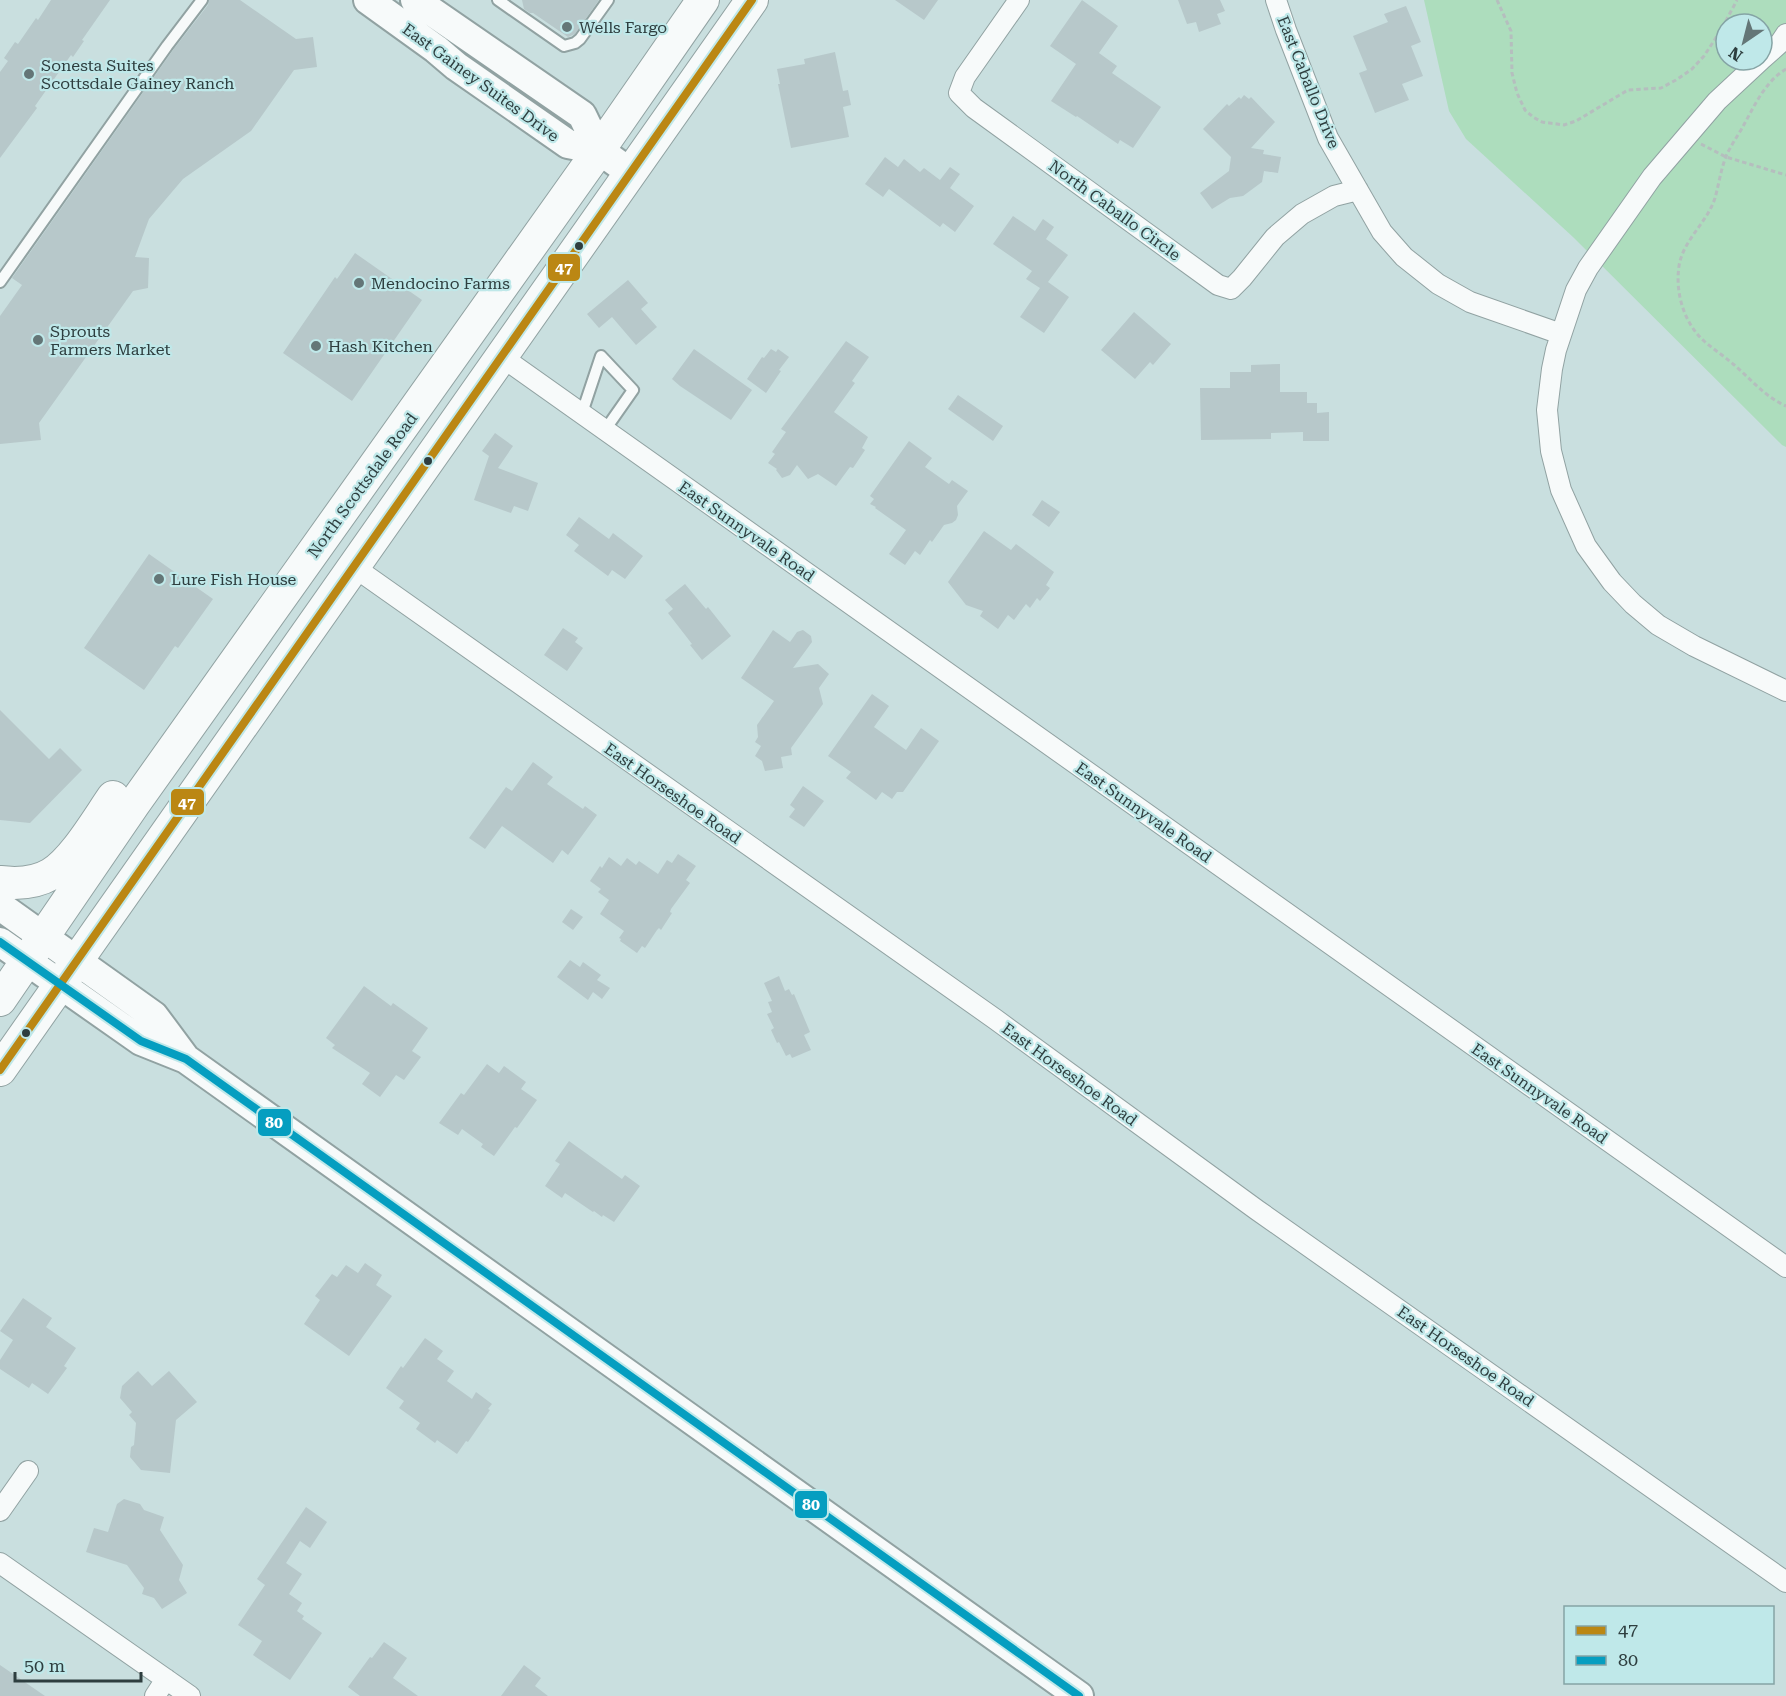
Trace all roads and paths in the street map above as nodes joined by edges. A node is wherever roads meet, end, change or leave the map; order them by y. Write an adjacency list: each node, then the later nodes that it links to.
1 (202, 0): 22 (lane)
2 (368, 0): 17 (main road, East Gainey Suites Drive)
3 (415, 0): 17 (main road, East Gainey Suites Drive)
4 (498, 0): 5 (lane)
5 (608, 0)
6 (703, 0): 17 (main road, North Scottsdale Road)
7 (752, 0): 19 (main road)
8 (1019, 0): 21 (street, North Caballo Circle)
9 (1276, 0): 21 (street, East Caballo Drive)
10 (1497, 0): 11 (path)
11 (1737, 0)
12 (1786, 34): 13 (street)
13 (1774, 48)
14 (1786, 69): 18 (path)
15 (1748, 72): 16 (street)
16 (1688, 134): 18 (path); 23 (street)
17 (599, 150): 19 (main road, East Gainey Suites Drive); 28 (main road, North Scottsdale Road)
18 (1726, 157): 20 (path); 25 (path)
19 (631, 173): 24 (main road)
20 (1786, 175)
21 (1358, 190): 23 (street, East Caballo Drive)
22 (0, 282)
23 (1561, 334): 31 (street)
24 (502, 357): 26 (street, East Sunnyvale Road); 29 (main road)
25 (1786, 406)
26 (582, 413): 27 (street, East Sunnyvale Road); 27 (lane)
27 (605, 430): 40 (street, East Sunnyvale Road)
28 (328, 532): 30 (main road, North Scottsdale Road); 32 (main road)
29 (354, 567): 32 (main road); 44 (street, East Horseshoe Road)
30 (220, 682): 33 (main road); 36 (main road, North Scottsdale Road)
31 (1786, 691)
32 (255, 705): 37 (main road)
33 (0, 882)
34 (0, 906): 36 (main road)
35 (0, 942): 36 (main road)
36 (35, 949): 37 (main road); 38 (main road, North Scottsdale Road)
37 (68, 972): 39 (main road); 48 (main road)
38 (0, 1000)
39 (0, 1070)
40 (1786, 1267)
41 (28, 1471): 42 (street)
42 (0, 1511)
43 (0, 1563): 45 (street)
44 (1786, 1582)
45 (166, 1679): 46 (street); 47 (street)
46 (155, 1696)
47 (190, 1696)
48 (1079, 1696)

